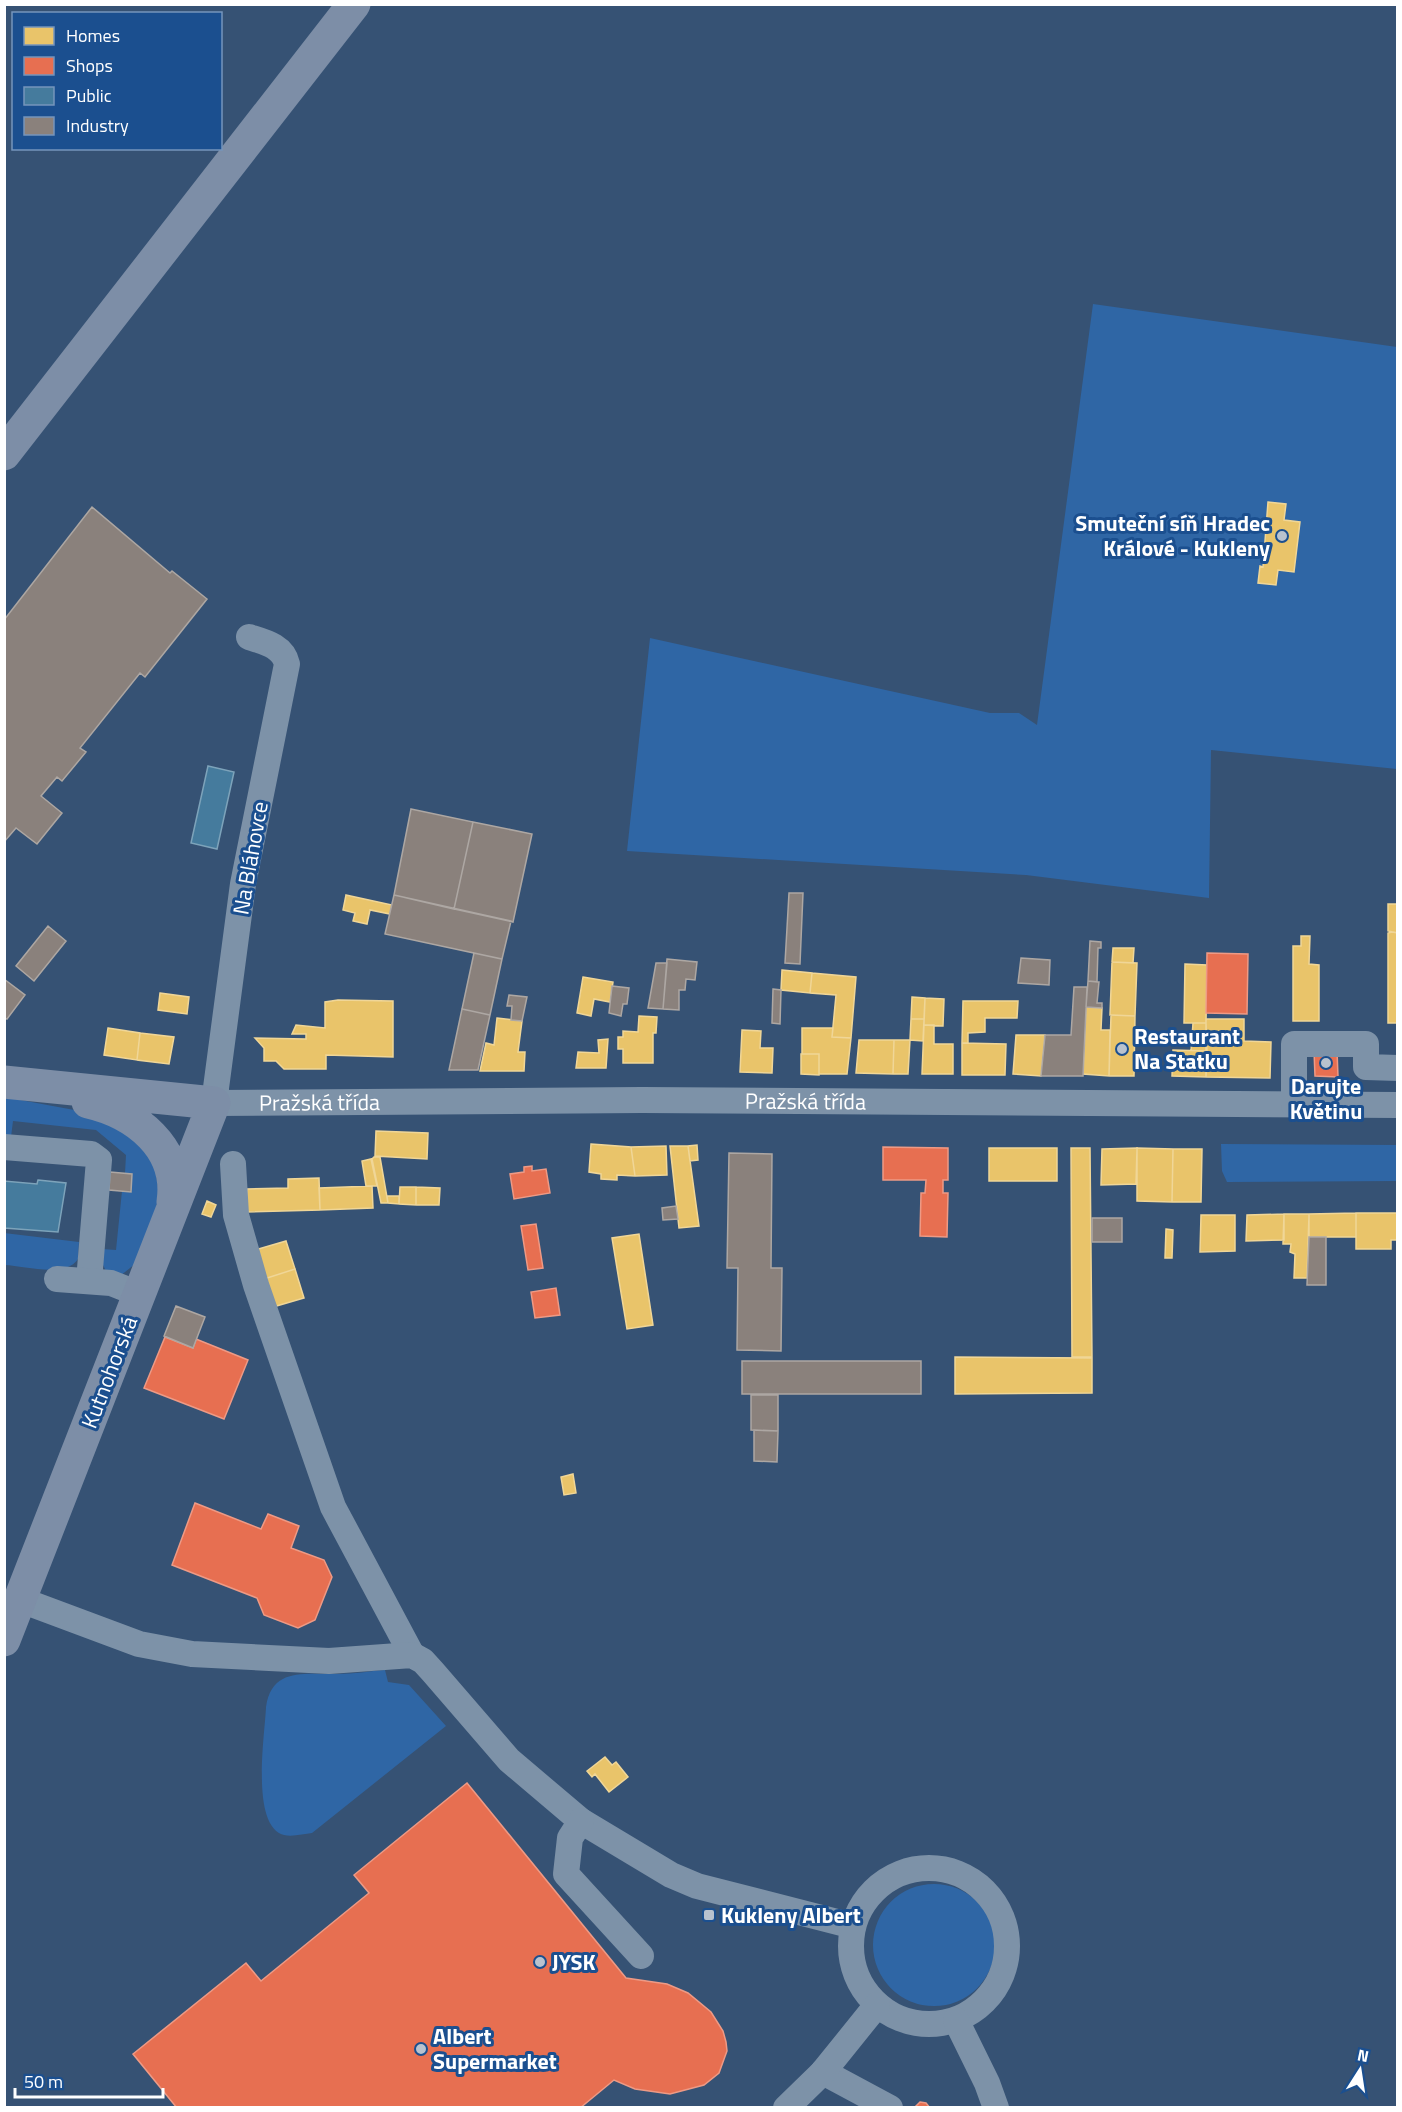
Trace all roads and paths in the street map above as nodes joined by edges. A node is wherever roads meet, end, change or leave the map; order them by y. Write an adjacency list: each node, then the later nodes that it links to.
1 (354, 4): 2 (main road)
2 (4, 454)
3 (249, 637): 6 (street, Na Bláhovce)
4 (1398, 1068): 7 (street)
5 (10, 1083): 6 (main road); 11 (main road)
6 (214, 1103): 7 (street, Pražská třída); 11 (main road, Kutnohorská)
7 (1294, 1104): 8 (street, Pražská třída)
8 (1398, 1105)
9 (4, 1146): 13 (street)
10 (233, 1164): 17 (street)
11 (169, 1218): 14 (main road, Kutnohorská)
12 (57, 1280): 13 (street)
13 (89, 1281): 14 (street)
14 (140, 1294): 15 (main road, Kutnohorská)
15 (21, 1600): 16 (main road, Kutnohorská); 17 (street)
16 (4, 1640)
17 (412, 1655): 18 (street)
18 (581, 1821): 19 (street); 20 (street)
19 (853, 1926): 21 (street); 22 (street)
20 (641, 1956)
21 (877, 2005): 22 (street); 23 (street)
22 (956, 2020): 26 (street)
23 (823, 2072): 24 (street); 25 (street)
24 (786, 2108)
25 (890, 2108)
26 (996, 2108)

